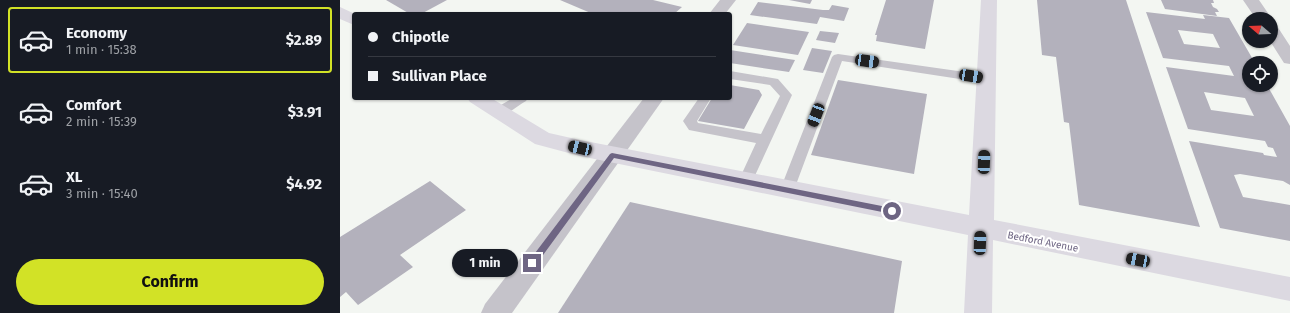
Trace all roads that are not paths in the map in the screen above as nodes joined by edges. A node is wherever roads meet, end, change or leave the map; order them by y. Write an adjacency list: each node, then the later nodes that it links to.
1 (728, 0): 5 (street)
2 (989, 0): 11 (street)
3 (1251, 0): 6 (street)
4 (340, 12): 7 (street)
5 (719, 12)
6 (1259, 12)
7 (352, 19)
8 (1278, 41): 9 (street)
9 (1290, 59)
10 (732, 75): 17 (lane)
11 (986, 79): 20 (lane); 21 (street)
12 (480, 100): 16 (street, Bedford Avenue)
13 (519, 100): 16 (lane)
14 (653, 100): 18 (street)
15 (704, 100): 17 (lane)
16 (499, 112): 18 (street, Bedford Avenue)
17 (765, 140): 19 (lane)
18 (612, 155): 19 (street, Bedford Avenue); 23 (street)
19 (746, 182): 20 (street, Bedford Avenue)
20 (787, 190): 21 (street, Bedford Avenue)
21 (981, 228): 22 (street, Bedford Avenue); 24 (street)
22 (1290, 289)
23 (495, 313)
24 (978, 313)

